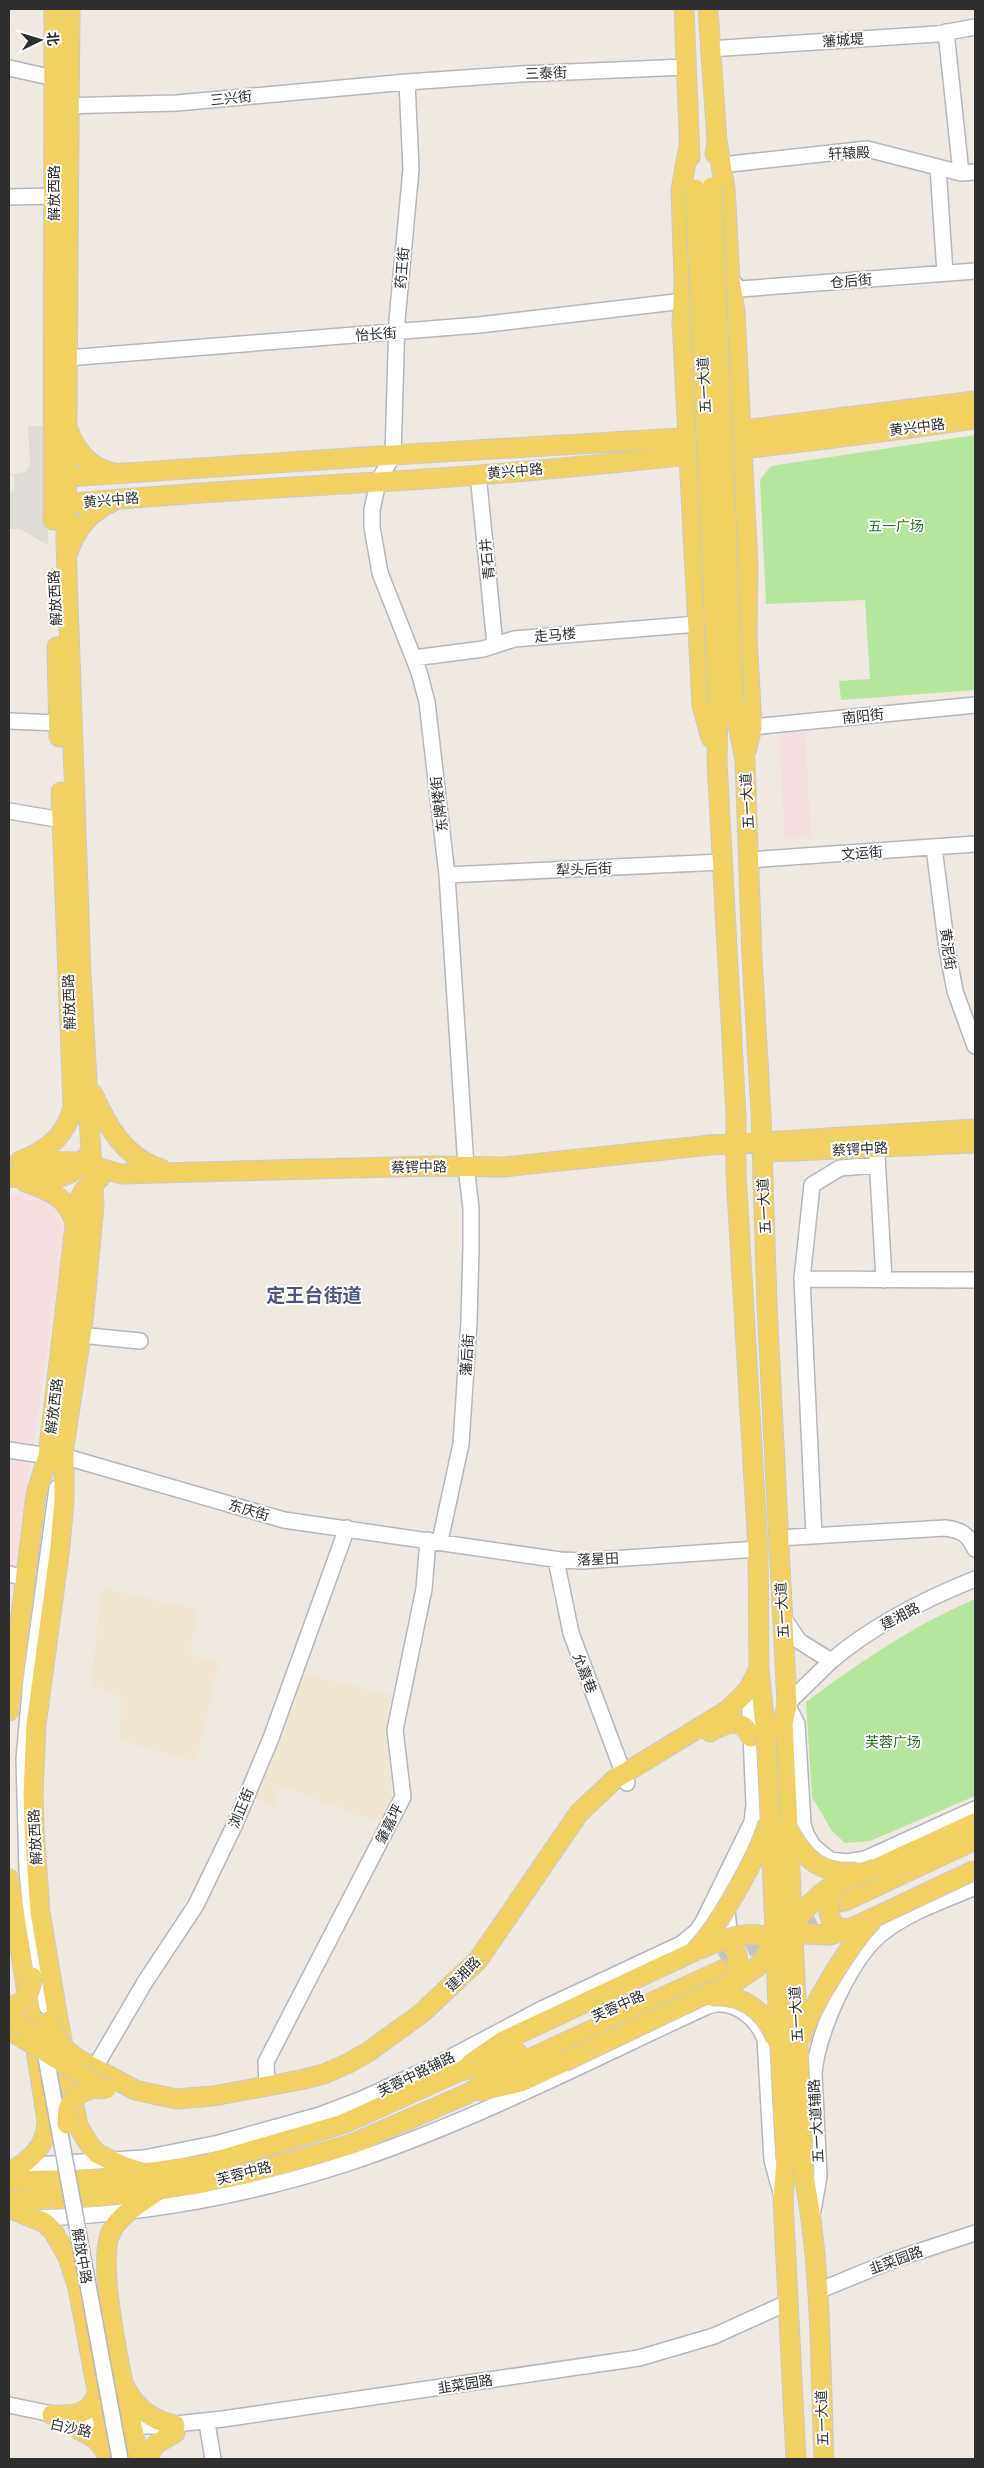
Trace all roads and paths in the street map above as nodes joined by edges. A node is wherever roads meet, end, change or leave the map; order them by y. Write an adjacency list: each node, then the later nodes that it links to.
1 (54, 9): 10 (main road, 解放西路)
2 (70, 9): 10 (main road, 解放西路)
3 (684, 9): 8 (main road, 五一大道)
4 (708, 9): 7 (main road, 五一大道)
5 (975, 27): 6 (street, 藩城堤)
6 (946, 32): 7 (street, 藩城堤); 17 (street)
7 (710, 49): 13 (main road, 五一大道)
8 (686, 67): 11 (street, 三泰街); 14 (main road, 五一大道)
9 (9, 68): 10 (street)
10 (62, 80): 12 (main road, 解放西路)
11 (407, 82): 12 (street, 三兴街); 25 (street, 药王街)
12 (62, 106): 19 (main road, 解放西路); 26 (main road, 解放西路)
13 (717, 141): 15 (main road, 五一大道); 18 (main road, 五一大道)
14 (688, 144): 18 (main road, 五一大道); 24 (main road, 五一大道)
15 (721, 165): 16 (street, 轩辕殿); 23 (main road, 五一大道)
16 (938, 167): 17 (street, 轩辕殿); 22 (street)
17 (968, 173)
18 (703, 188): 43 (main road, 五一大道, bridge)
19 (54, 196): 20 (street); 35 (main road, 解放西路)
20 (9, 197)
21 (975, 271): 22 (street, 仓后街)
22 (945, 273): 23 (street, 仓后街)
23 (730, 280): 30 (main road, 五一大道)
24 (684, 300): 25 (street, 怡长街); 31 (main road, 五一大道)
25 (397, 332): 26 (street, 怡长街); 32 (street, 药王街)
26 (67, 358): 29 (main road, 解放西路)
27 (975, 401): 30 (main road, 黄兴中路)
28 (975, 419): 30 (main road, 黄兴中路)
29 (66, 422): 33 (main road); 35 (main road, 解放西路)
30 (742, 440): 31 (main road, 黄兴中路); 47 (main road, 五一大道)
31 (689, 446): 32 (main road, 黄兴中路); 34 (main road, 黄兴中路); 40 (main road, 五一大道)
32 (393, 455): 33 (main road, 黄兴中路); 36 (street, 东牌楼街)
33 (120, 474): 35 (main road, 黄兴中路)
34 (478, 474): 36 (main road, 黄兴中路); 41 (street, 青石井)
35 (59, 478): 38 (main road, 解放西路)
36 (378, 482): 37 (main road, 黄兴中路); 42 (street, 东牌楼街)
37 (121, 499): 38 (main road, 黄兴中路); 39 (main road)
38 (59, 504): 39 (main road, 解放西路); 46 (main road, 解放西路)
39 (66, 564): 58 (main road, 解放西路)
40 (698, 624): 41 (street, 走马楼); 49 (main road, 五一大道)
41 (495, 645): 42 (street, 走马楼)
42 (414, 658): 56 (street, 东牌楼街)
43 (726, 705): 48 (main road, 五一大道); 49 (main road, 五一大道)
44 (975, 705): 47 (street, 南阳街)
45 (9, 721): 46 (street)
46 (59, 723): 51 (main road, 解放西路)
47 (752, 727): 48 (main road, 五一大道)
48 (745, 760): 54 (main road, 五一大道)
49 (717, 761): 55 (main road, 五一大道)
50 (9, 811): 51 (street)
51 (62, 820): 69 (main road, 解放西路)
52 (975, 844): 53 (street, 文运街)
53 (934, 848): 54 (street, 文运街); 57 (street, 黄泥街)
54 (749, 860): 59 (main road, 五一大道)
55 (722, 862): 56 (street, 犁头后街); 60 (main road, 五一大道)
56 (447, 875): 68 (street, 东牌楼街)
57 (975, 1046)
58 (88, 1084): 67 (main road, 解放西路); 70 (main road)
59 (761, 1114): 63 (main road, 五一大道); 65 (main road)
60 (736, 1115): 63 (main road, 五一大道); 64 (main road)
61 (975, 1129): 65 (main road, 蔡锷中路)
62 (975, 1143): 66 (main road, 蔡锷中路)
63 (752, 1145): 64 (main road, 蔡锷中路); 65 (main road, 蔡锷中路); 71 (main road, 五一大道); 85 (main road, 五一大道)
64 (699, 1146): 68 (main road, 蔡锷中路)
65 (797, 1146): 66 (main road, 蔡锷中路); 71 (main road)
66 (877, 1156): 73 (street); 74 (street)
67 (90, 1164): 69 (main road); 70 (main road, 蔡锷中路); 72 (main road, 解放西路); 76 (main road, 解放西路)
68 (466, 1167): 70 (main road, 蔡锷中路); 83 (street, 藩后街)
69 (12, 1169): 72 (main road)
70 (169, 1172)
71 (763, 1184): 82 (main road, 五一大道)
72 (76, 1224): 79 (main road, 解放西路)
73 (802, 1280): 74 (street); 81 (street)
74 (884, 1280): 75 (street)
75 (975, 1280)
76 (80, 1335): 77 (street); 79 (main road, 解放西路)
77 (140, 1341)
78 (9, 1450): 79 (street, 东庆街)
79 (56, 1456): 80 (street, 东庆街); 84 (street, 解放西路); 89 (main road, 解放西路); 143 (main road, 解放西路)
80 (348, 1528): 83 (street, 东庆街); 137 (street, 浏正街)
81 (814, 1536): 82 (street); 86 (street)
82 (778, 1538): 91 (main road, 五一大道)
83 (434, 1540): 87 (street, 落星田); 139 (street, 肇嘉坪)
84 (44, 1544): 122 (street, 解放西路); 129 (street, 解放西路)
85 (758, 1549): 88 (street, 落星田); 93 (main road, 五一大道)
86 (975, 1549)
87 (556, 1560): 88 (street, 落星田); 98 (street, 允嘉巷)
88 (580, 1561): 98 (street, 允嘉巷)
89 (17, 1576): 96 (main road, 解放西路)
90 (975, 1579): 92 (street, 建湘路)
91 (782, 1615): 92 (street); 95 (main road, 五一大道)
92 (831, 1661): 95 (street, 建湘路)
93 (759, 1669): 94 (main road, 建湘路); 97 (main road, 五一大道)
94 (749, 1688): 97 (street); 98 (main road, 建湘路)
95 (787, 1704): 102 (main road, 五一大道); 103 (street)
96 (9, 1711)
97 (759, 1736): 98 (main road, 建湘路); 99 (main road, 五一大道, bridge); 105 (street)
98 (628, 1777): 139 (main road, 建湘路); 140 (main road, 建湘路)
99 (770, 1809): 116 (main road, 五一大道, bridge); 119 (main road, bridge)
100 (975, 1809): 107 (street)
101 (975, 1823): 108 (main road)
102 (788, 1828): 108 (main road, bridge); 116 (main road, 五一大道, bridge)
103 (808, 1840): 105 (street); 107 (street)
104 (975, 1840): 115 (main road)
105 (740, 1848): 111 (street, 芙蓉中路辅路)
106 (975, 1853): 115 (main road)
107 (833, 1861): 123 (street)
108 (875, 1868): 112 (main road, bridge)
109 (975, 1870): 114 (main road, bridge)
110 (9, 1879): 144 (main road)
111 (724, 1881): 126 (street); 127 (street, 芙蓉中路辅路)
112 (838, 1882): 115 (main road, bridge); 116 (main road, bridge)
113 (975, 1887): 123 (street, 五一大道辅路)
114 (883, 1912): 115 (main road, bridge); 133 (main road, bridge)
115 (846, 1915): 116 (main road, bridge)
116 (784, 1918): 118 (main road); 118 (main road, 五一大道, bridge); 121 (main road, 五一大道, bridge)
117 (722, 1939): 118 (main road, 芙蓉中路, bridge); 119 (main road, 芙蓉中路, bridge); 120 (main road, bridge)
118 (777, 1950): 120 (main road, bridge); 121 (main road, bridge); 133 (main road, 五一大道, bridge)
119 (695, 1951): 127 (main road, 芙蓉中路)
120 (724, 1972): 124 (main road, 芙蓉中路, bridge); 138 (main road, 芙蓉中路); 141 (main road, 芙蓉中路)
121 (794, 1973): 133 (main road, 五一大道, bridge)
122 (32, 1977): 125 (main road, bridge); 134 (street, 解放西路, bridge)
123 (842, 1988): 130 (street, 五一大道辅路)
124 (702, 1996): 133 (main road, bridge); 136 (main road, 芙蓉中路, bridge)
125 (9, 2007)
126 (738, 2009): 132 (street); 136 (street)
127 (544, 2015): 138 (main road, 芙蓉中路); 143 (street, 芙蓉中路辅路)
128 (9, 2018): 134 (main road, bridge)
129 (49, 2021): 134 (street, 解放西路, bridge); 135 (main road, bridge)
130 (825, 2024): 132 (street); 153 (street, 五一大道辅路)
131 (9, 2030): 134 (main road)
132 (761, 2030): 148 (street)
133 (788, 2050): 148 (main road, 五一大道, bridge); 153 (main road, 五一大道, bridge)
134 (46, 2051): 135 (main road, bridge); 140 (main road, 建湘路, bridge); 142 (street, 解放中路, bridge); 168 (street, 解放中路, bridge)
135 (76, 2058): 137 (main road, 建湘路)
136 (566, 2066): 141 (main road, 芙蓉中路); 151 (street)
137 (94, 2069): 139 (main road, 建湘路)
138 (458, 2072): 145 (main road, 芙蓉中路)
139 (267, 2086)
140 (106, 2089): 142 (main road, bridge)
141 (467, 2094): 147 (main road, 芙蓉中路)
142 (67, 2124): 169 (street, 解放中路)
143 (112, 2161): 144 (street, 芙蓉中路辅路); 145 (main road, 解放西路)
144 (14, 2169)
145 (148, 2174): 146 (main road, 芙蓉中路)
146 (9, 2182)
147 (159, 2190): 149 (main road, 芙蓉中路); 151 (main road, 解放中路)
148 (782, 2200): 156 (main road, 五一大道)
149 (9, 2201)
150 (9, 2208): 152 (main road, 解放中路)
151 (131, 2210): 152 (street); 157 (main road, 解放中路)
152 (36, 2218): 158 (main road, 解放中路)
153 (812, 2219): 155 (main road, 五一大道)
154 (975, 2233): 155 (street, 韭菜园路)
155 (818, 2291): 174 (main road, 五一大道)
156 (789, 2308): 162 (street, 韭菜园路); 163 (street, 韭菜园路); 173 (main road, 五一大道)
157 (125, 2386): 162 (main road); 166 (main road, 解放中路)
158 (97, 2390): 161 (main road); 165 (main road, 解放中路)
159 (9, 2405): 161 (street, 白沙路)
160 (9, 2413): 164 (street, 白沙路)
161 (52, 2415): 165 (street, 白沙路)
162 (175, 2429): 163 (street, 韭菜园路); 166 (street, 韭菜园路); 171 (main road)
163 (208, 2429): 172 (street)
164 (80, 2430): 165 (street, 白沙路); 167 (main road)
165 (104, 2430): 166 (street, 白沙路); 167 (main road, 解放中路)
166 (133, 2431): 170 (main road, 解放中路)
167 (110, 2459)
168 (120, 2459)
169 (129, 2459)
170 (139, 2459)
171 (146, 2459)
172 (213, 2459)
173 (796, 2459)
174 (824, 2459)

